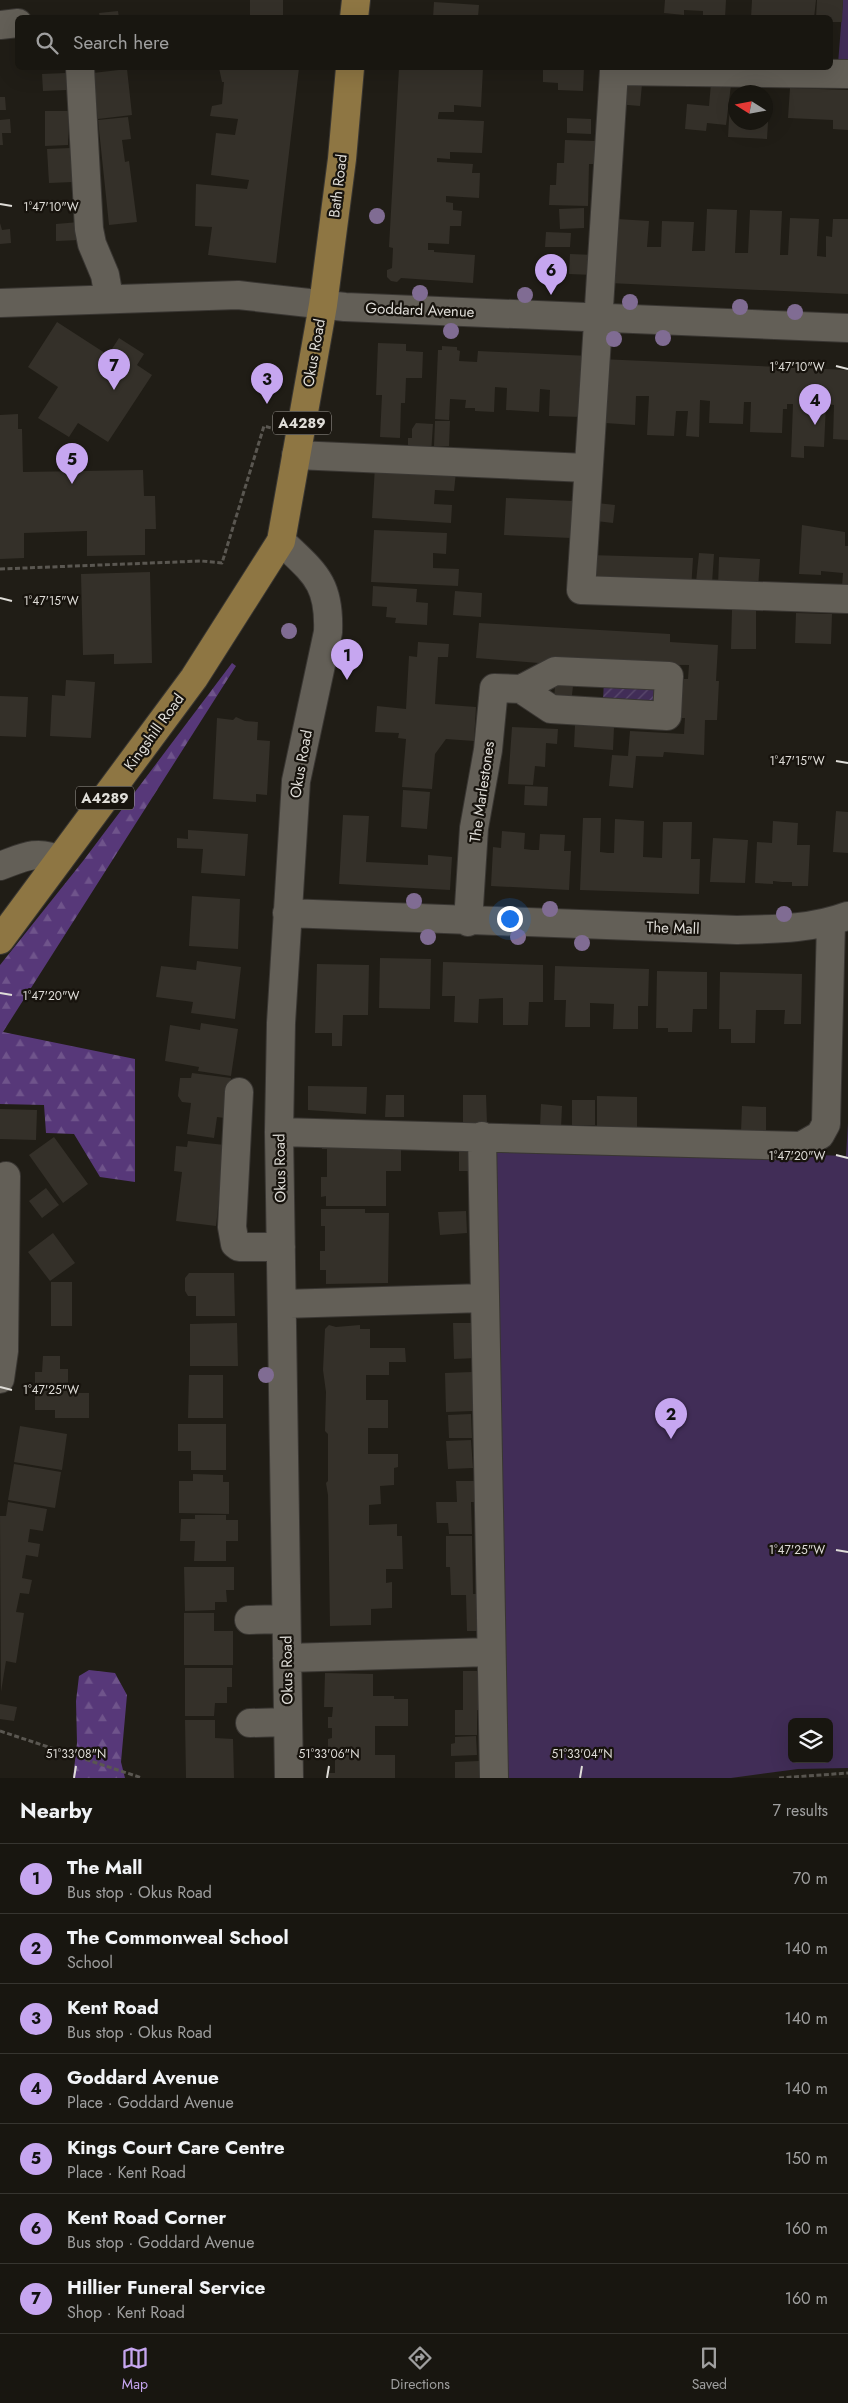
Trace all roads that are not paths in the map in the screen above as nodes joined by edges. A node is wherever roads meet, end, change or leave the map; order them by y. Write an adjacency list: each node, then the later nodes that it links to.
1 (356, 0): 2 (main road)
2 (354, 15)
3 (15, 24): 4 (street)
4 (0, 25)
5 (80, 70): 8 (street)
6 (350, 70): 10 (main road, Bath Road / A4289)
7 (848, 74): 11 (street)
8 (109, 298): 9 (street, Goddard Avenue); 10 (street, Goddard Avenue)
9 (0, 303)
10 (323, 305): 11 (street, Goddard Avenue); 13 (main road, Okus Road / A4289)
11 (597, 317): 12 (street, Goddard Avenue); 14 (street)
12 (848, 328)
13 (298, 446): 14 (street); 15 (main road, Okus Road / A4289)
14 (587, 468): 16 (street)
15 (281, 541): 18 (main road, Kingshill Road / A4289); 20 (street, Okus Road)
16 (848, 599)
17 (520, 689): 17 (street, The Marlestones); 22 (street, The Marlestones)
18 (59, 860): 19 (street); 23 (main road, Kingshill Road / A4289)
19 (0, 866)
20 (287, 913): 22 (street, The Mall); 26 (street, Okus Road)
21 (839, 919): 22 (street, The Mall); 24 (street)
22 (468, 922)
23 (0, 940)
24 (838, 1080): 27 (street)
25 (239, 1092): 30 (street)
26 (280, 1132): 27 (street); 30 (street, Okus Road)
27 (482, 1136): 31 (street)
28 (6, 1176): 29 (street)
29 (3, 1225): 33 (street)
30 (281, 1246): 32 (street, Okus Road)
31 (484, 1298): 32 (street); 36 (street)
32 (282, 1304): 34 (street, Okus Road)
33 (0, 1379)
34 (286, 1619): 35 (street, Okus Road); 37 (street, Okus Road)
35 (248, 1620)
36 (490, 1652): 37 (street); 41 (street)
37 (287, 1658): 38 (street, Okus Road)
38 (288, 1722): 39 (street, Okus Road); 40 (street, Okus Road)
39 (250, 1723)
40 (289, 1778)
41 (494, 1778)

